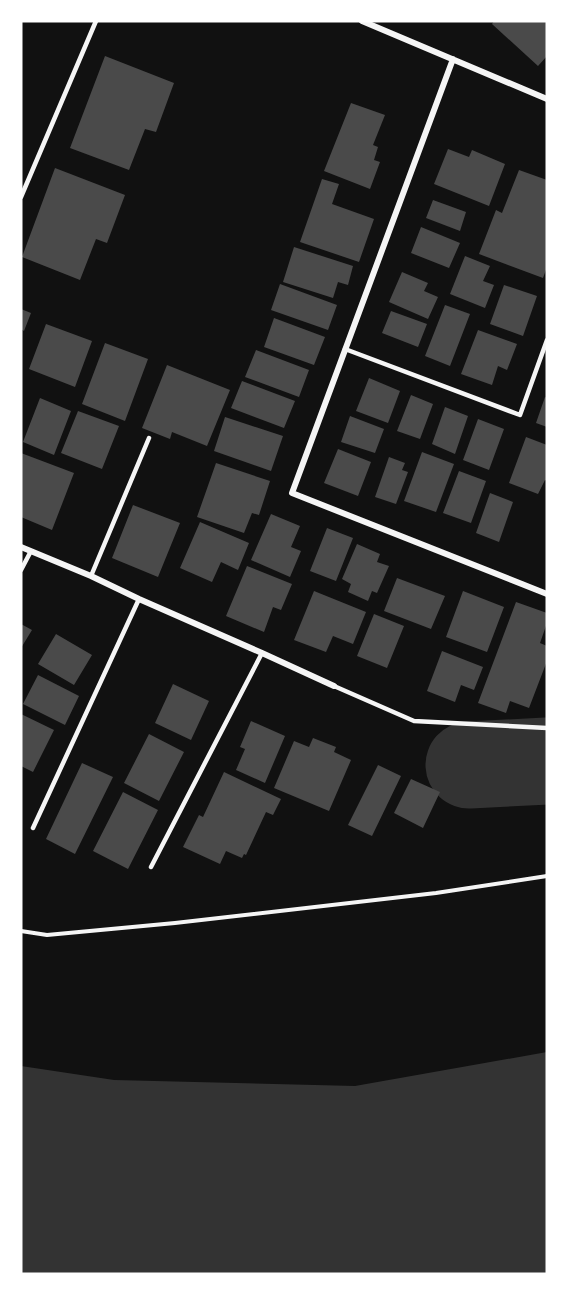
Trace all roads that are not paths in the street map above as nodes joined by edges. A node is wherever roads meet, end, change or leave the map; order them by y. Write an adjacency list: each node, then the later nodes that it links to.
1 (96, 21): 5 (lane)
2 (362, 21): 3 (street)
3 (453, 59): 4 (street); 7 (street)
4 (547, 99)
5 (21, 197)
6 (547, 340): 7 (lane)
7 (345, 348): 13 (street)
8 (149, 438): 12 (lane)
9 (21, 547): 10 (street)
10 (31, 551): 11 (lane); 12 (street)
11 (21, 570)
12 (91, 576): 14 (street)
13 (547, 594)
14 (139, 599): 15 (street); 18 (lane)
15 (262, 653): 16 (street); 19 (lane)
16 (334, 686): 17 (lane)
17 (547, 728)
18 (33, 828)
19 (152, 867)

